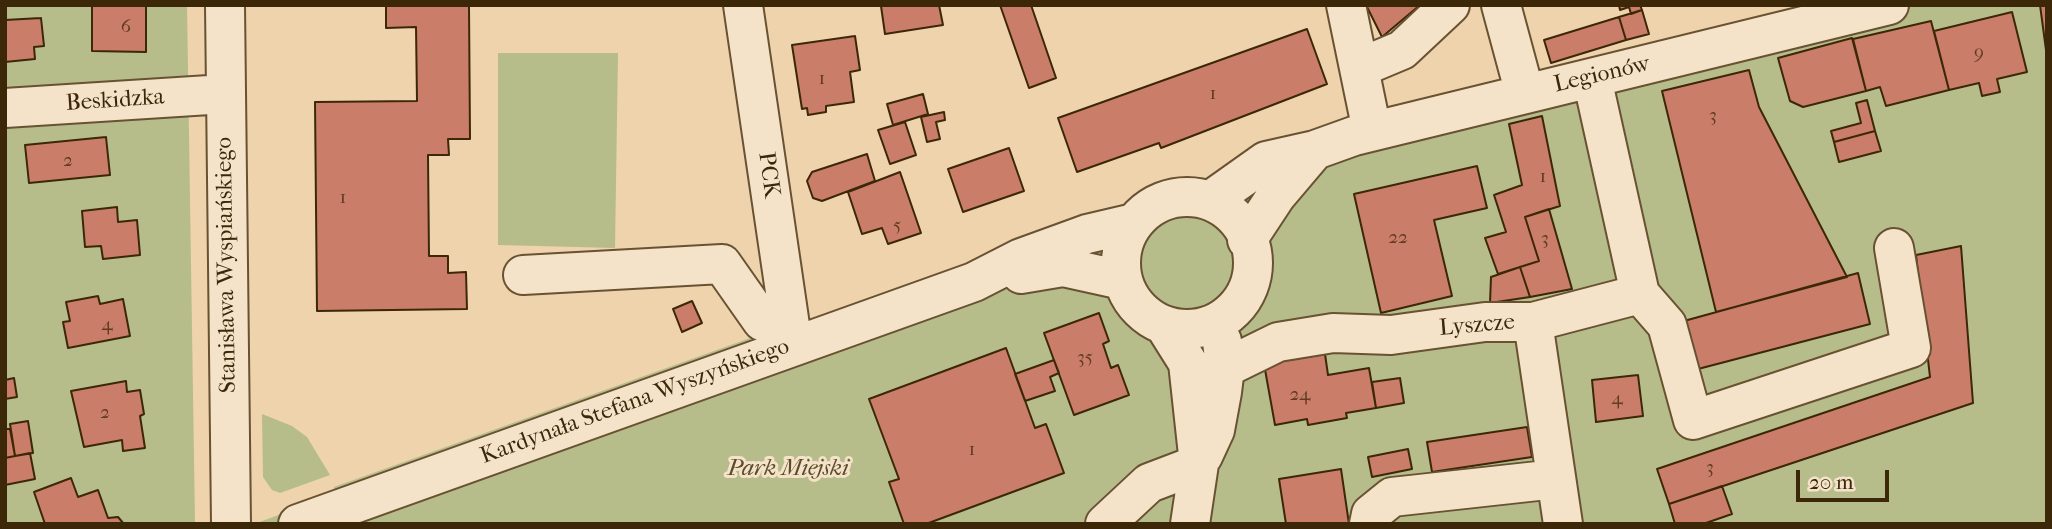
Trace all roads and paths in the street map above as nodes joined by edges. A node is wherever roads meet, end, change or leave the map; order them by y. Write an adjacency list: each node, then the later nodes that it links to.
1 (225, 5): 9 (street, Stanisława Wyspiańskiego)
2 (743, 5): 25 (street, PCK)
3 (1346, 5): 7 (street)
4 (1451, 5): 7 (street)
5 (1501, 5): 10 (street)
6 (1889, 5): 8 (street, Legionów)
7 (1359, 68): 12 (street)
8 (1592, 78): 10 (street, Legionów); 21 (street)
9 (225, 94): 11 (street, Beskidzka); 29 (street, Stanisława Wyspiańskiego)
10 (1525, 94): 12 (street, Legionów)
11 (5, 108)
12 (1372, 131): 13 (street, Legionów)
13 (1315, 150): 14 (street, Legionów); 16 (street)
14 (1211, 200): 15 (street); 16 (street)
15 (1134, 223): 19 (street); 20 (street, Kardynała Stefana Wyszyńskiego)
16 (1247, 240): 22 (street)
17 (1894, 248): 21 (street)
18 (523, 275): 25 (street)
19 (1122, 280): 20 (street, Kardynała Stefana Wyszyńskiego); 24 (street)
20 (974, 282): 25 (street, Kardynała Stefana Wyszyńskiego)
21 (1640, 293): 23 (street)
22 (1225, 318): 24 (street); 26 (street)
23 (1532, 322): 26 (street, Lyszcze); 28 (street, Lyszcze)
24 (1166, 328): 27 (street)
25 (791, 334): 30 (street, Kardynała Stefana Wyszyńskiego)
26 (1225, 368): 27 (street)
27 (1199, 464): 31 (street); 32 (street)
28 (1556, 479): 33 (street); 34 (street, Lyszcze)
29 (231, 524)
30 (298, 524)
31 (1105, 524)
32 (1190, 524)
33 (1369, 524)
34 (1563, 524)

